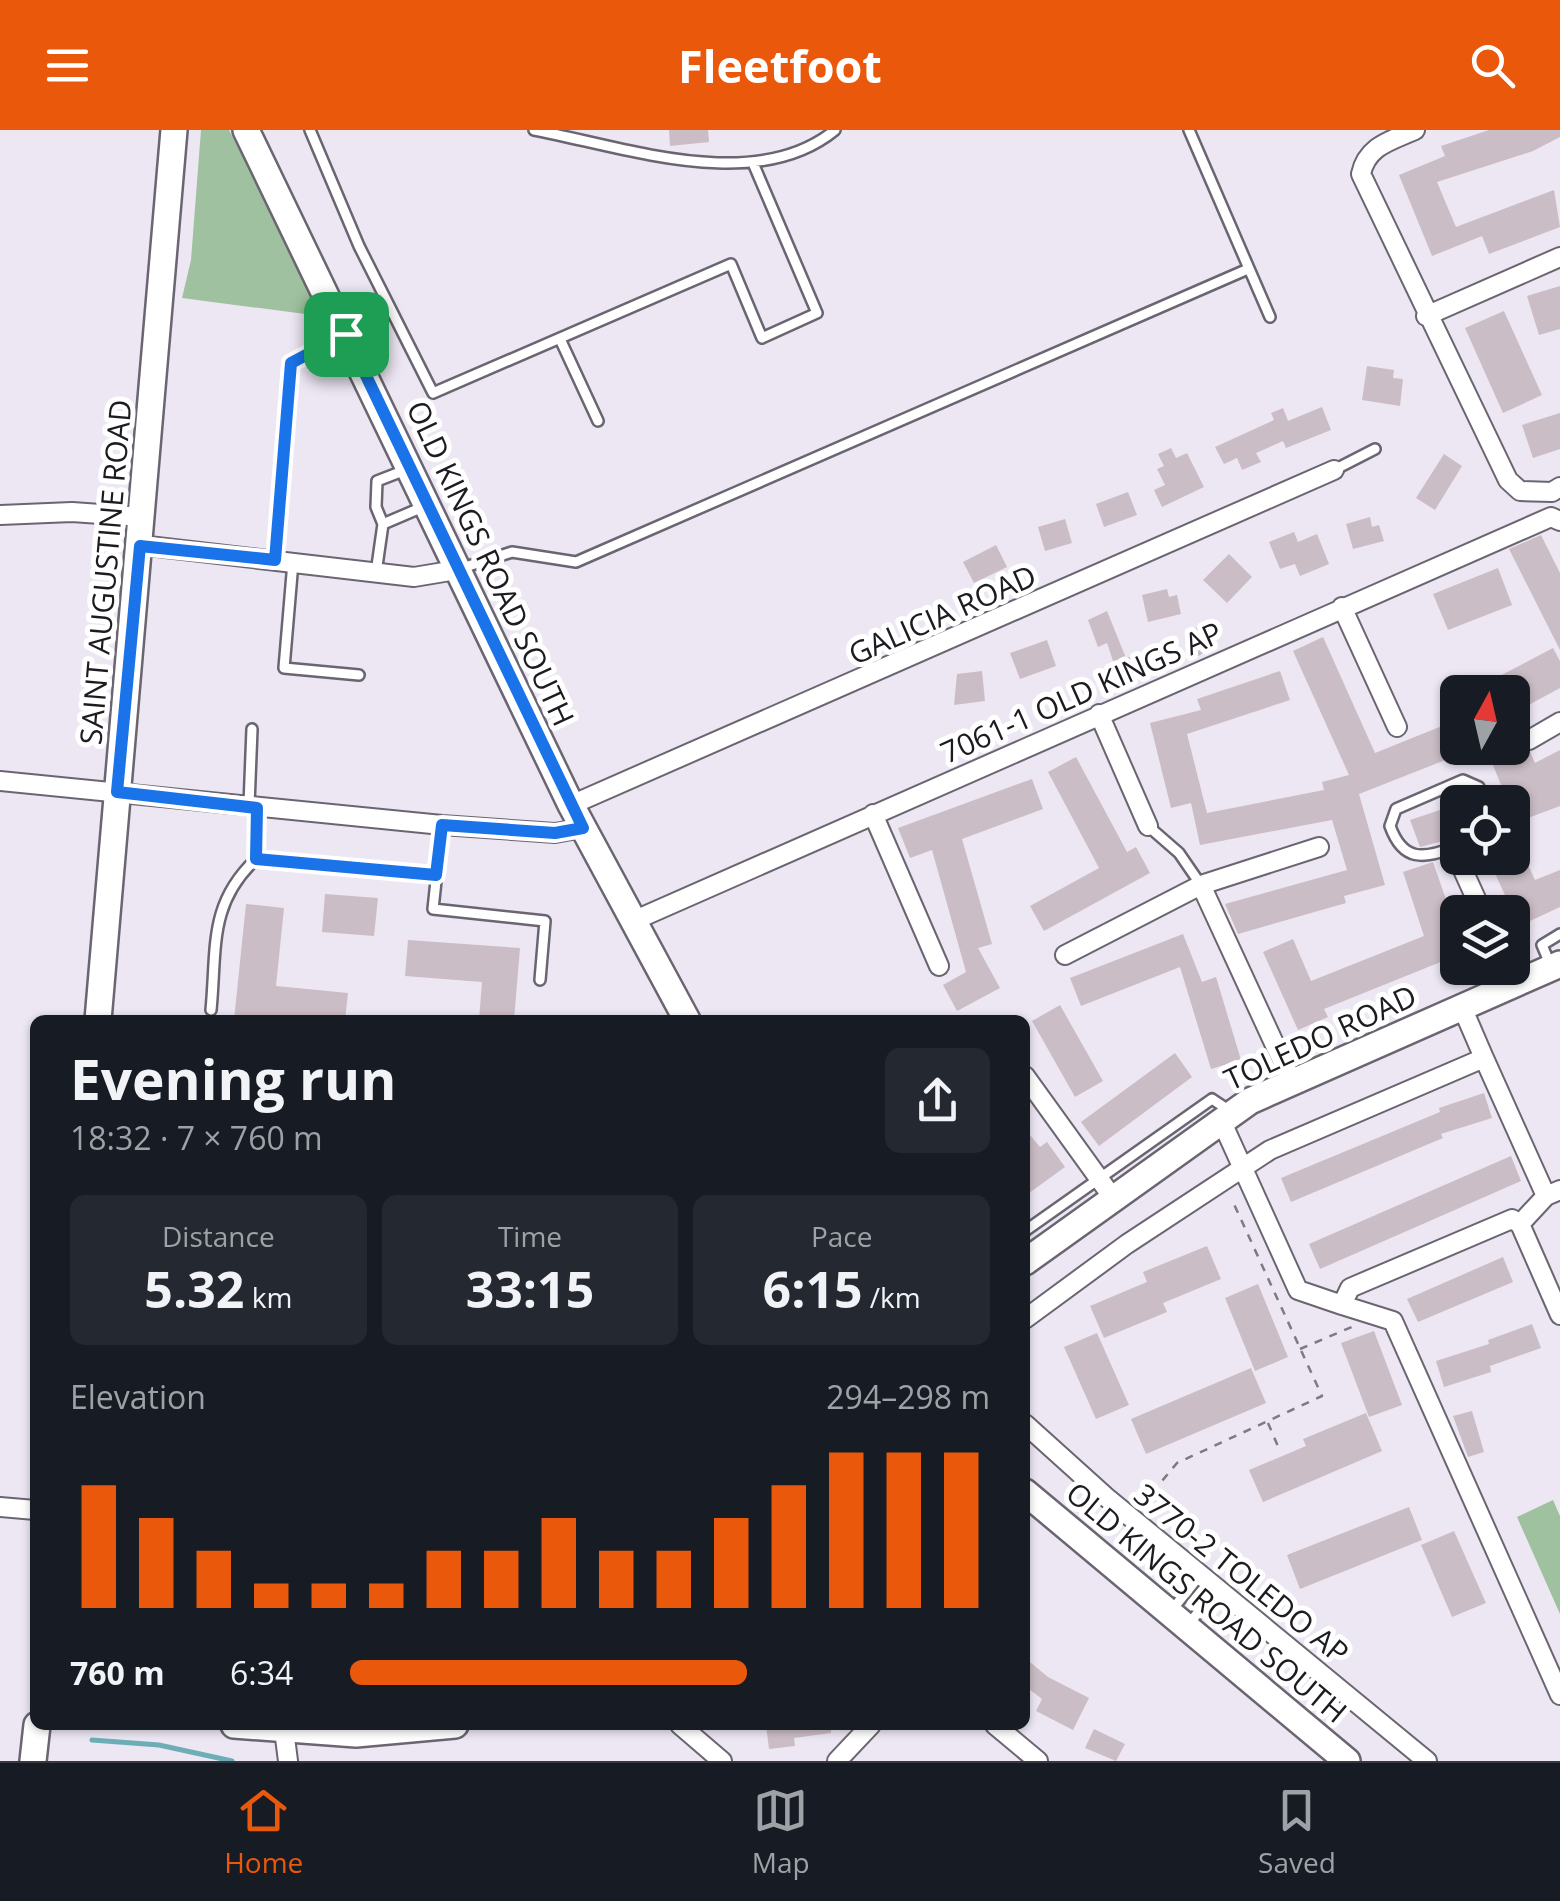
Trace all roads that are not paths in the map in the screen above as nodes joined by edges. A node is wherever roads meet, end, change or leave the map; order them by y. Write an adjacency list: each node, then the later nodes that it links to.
1 (174, 130): 23 (street, SAINT AUGUSTINE ROAD)
2 (246, 130): 14 (street, OLD KINGS ROAD SOUTH)
3 (310, 130): 15 (lane)
4 (534, 130): 8 (lane)
5 (834, 130): 9 (lane)
6 (1189, 130): 11 (lane)
7 (1415, 130): 13 (street)
8 (574, 134): 9 (lane)
9 (753, 163): 15 (lane)
10 (1560, 257): 13 (street)
11 (1248, 269): 12 (lane); 28 (lane)
12 (1270, 316)
13 (1426, 316): 20 (street)
14 (346, 334): 18 (street, OLD KINGS ROAD SOUTH); 27 (lane)
15 (560, 339): 16 (lane)
16 (598, 421)
17 (1375, 449): 19 (lane)
18 (410, 468): 21 (street, OLD KINGS ROAD SOUTH); 25 (lane)
19 (1334, 470): 44 (street, GALICIA ROAD)
20 (1560, 488)
21 (428, 505): 25 (lane); 28 (street, OLD KINGS ROAD SOUTH)
22 (0, 515): 23 (street)
23 (143, 517): 26 (street, SAINT AUGUSTINE ROAD)
24 (1556, 519): 30 (street, 7061-1 OLD KINGS AP)
25 (383, 524): 29 (lane)
26 (140, 546): 27 (street); 41 (street, SAINT AUGUSTINE ROAD)
27 (284, 561): 29 (street); 31 (lane)
28 (456, 570): 29 (street); 44 (street, OLD KINGS ROAD SOUTH)
29 (376, 573)
30 (1342, 607): 32 (street, 7061-1 OLD KINGS AP); 34 (street)
31 (358, 675)
32 (1099, 714): 43 (street, 7061-1 OLD KINGS AP); 46 (street)
33 (1560, 722): 36 (street)
34 (1397, 727)
35 (252, 729): 42 (lane)
36 (1530, 739)
37 (0, 781): 41 (street, GALICIA ROAD)
38 (1451, 785): 39 (lane)
39 (1476, 785)
40 (1440, 790): 48 (lane)
41 (117, 792): 42 (street, GALICIA ROAD); 62 (street, SAINT AUGUSTINE ROAD)
42 (253, 808): 45 (street, GALICIA ROAD); 49 (lane)
43 (873, 814): 52 (street, 7061-1 OLD KINGS AP); 55 (street)
44 (577, 817): 45 (street, GALICIA ROAD); 52 (street, OLD KINGS ROAD SOUTH)
45 (442, 825): 50 (lane)
46 (1148, 826): 51 (lane)
47 (1319, 847): 51 (street)
48 (1440, 852)
49 (256, 859): 50 (lane); 61 (lane)
50 (436, 875): 58 (lane)
51 (1201, 885): 54 (street); 65 (street)
52 (633, 921): 63 (street, OLD KINGS ROAD SOUTH)
53 (1560, 934): 56 (lane)
54 (1065, 955)
55 (939, 966)
56 (1556, 966): 57 (street, TOLEDO ROAD)
57 (1530, 972)
58 (540, 980)
59 (1496, 985): 60 (street, TOLEDO ROAD)
60 (1462, 1007): 64 (street); 65 (street, TOLEDO ROAD)
61 (211, 1010)
62 (98, 1015)
63 (684, 1015)
64 (1484, 1058): 68 (street); 70 (street)
65 (1292, 1082): 67 (street, TOLEDO ROAD)
66 (1030, 1083): 69 (street)
67 (1226, 1117): 68 (street); 69 (street, TOLEDO ROAD)
68 (1242, 1166): 75 (street); 77 (street)
69 (1106, 1189): 72 (lane); 73 (street, TOLEDO ROAD)
70 (1553, 1193): 71 (street)
71 (1520, 1224): 74 (street); 75 (street)
72 (1030, 1228)
73 (1030, 1257)
74 (1552, 1275): 76 (street)
75 (1342, 1305): 85 (street)
76 (1560, 1314)
77 (1030, 1315)
78 (1030, 1428): 82 (street, 3770-2 TOLEDO AP)
79 (1030, 1496): 84 (street, OLD KINGS ROAD SOUTH)
80 (0, 1506): 81 (street)
81 (30, 1509)
82 (1200, 1574): 83 (street, 3770-2 TOLEDO AP); 84 (lane)
83 (1218, 1589): 84 (lane); 97 (street, 3770-2 TOLEDO AP)
84 (1177, 1621): 96 (street, OLD KINGS ROAD SOUTH)
85 (1560, 1695)
86 (36, 1730): 91 (street)
87 (283, 1730): 92 (street)
88 (686, 1730): 93 (street)
89 (865, 1730): 94 (street)
90 (1001, 1730): 95 (street)
91 (33, 1761)
92 (288, 1761)
93 (722, 1761)
94 (837, 1761)
95 (1038, 1761)
96 (1347, 1761)
97 (1428, 1761)

